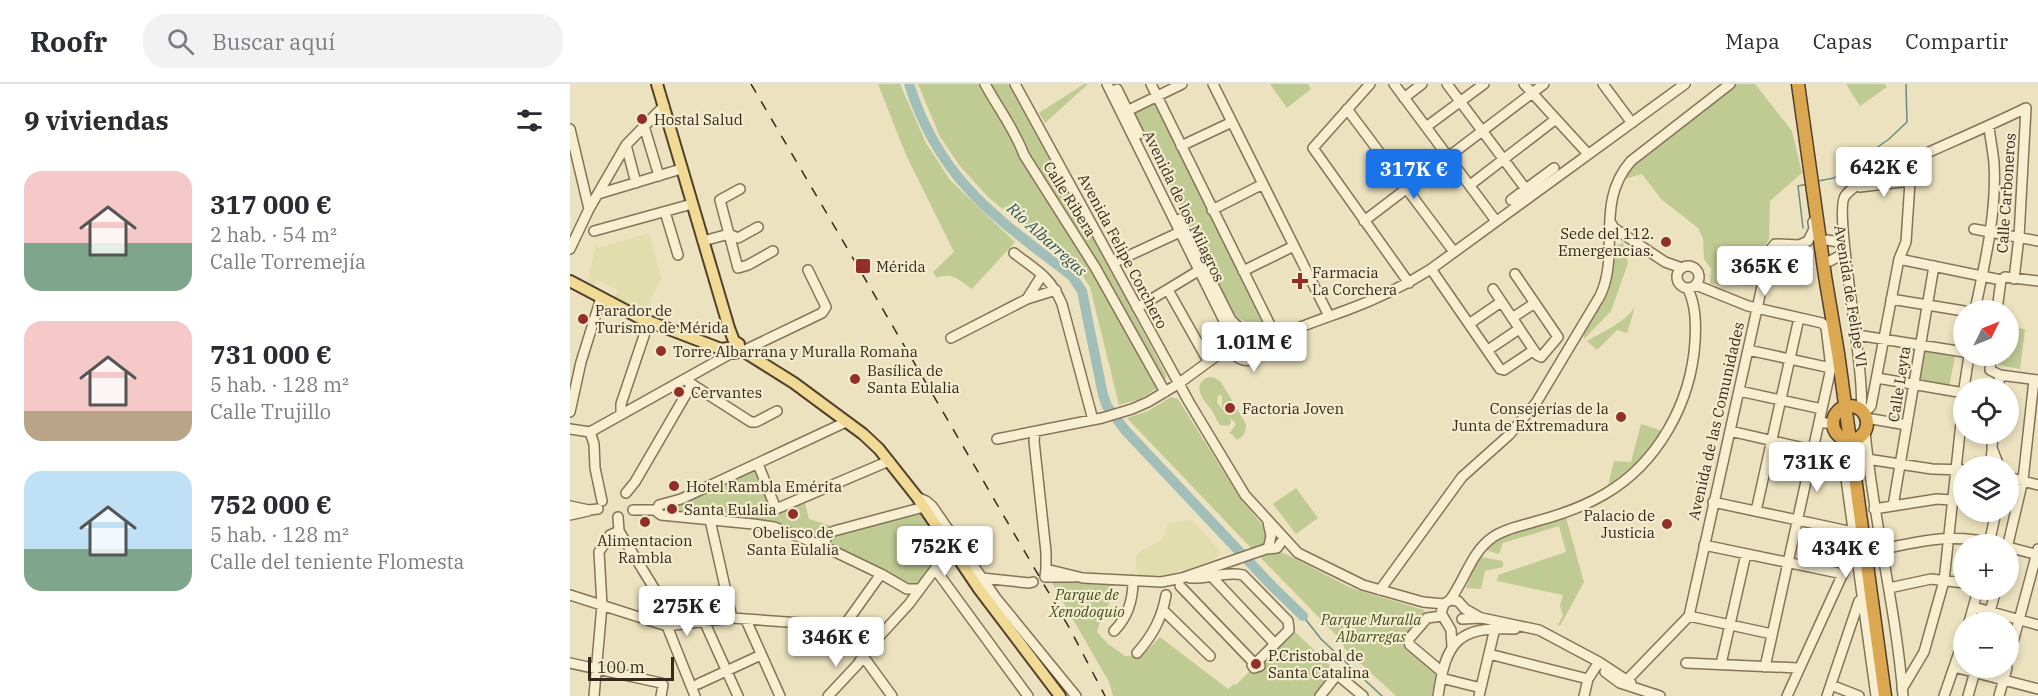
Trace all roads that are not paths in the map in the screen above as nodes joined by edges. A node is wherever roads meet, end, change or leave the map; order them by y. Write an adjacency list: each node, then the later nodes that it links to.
1 (657, 84): 24 (main road)
2 (985, 84): 149 (street, Calle Ribera)
3 (1015, 84): 81 (street, Avenida Felipe Corchero)
4 (1107, 84): 65 (street, Avenida de los Milagros)
5 (1114, 84): 26 (street, Avenida de los Milagros)
6 (1151, 84): 21 (street)
7 (1182, 84): 21 (street)
8 (1213, 84): 28 (street)
9 (1370, 84): 25 (street)
10 (1394, 84): 22 (street)
11 (1422, 84): 22 (street)
12 (1447, 84): 23 (street)
13 (1484, 84): 23 (street)
14 (1524, 84): 20 (street)
15 (1544, 84): 20 (street)
16 (1603, 84): 29 (street)
17 (1730, 84): 61 (street)
18 (1800, 84): 44 (highway, Avenida de Felipe VI)
19 (1685, 85): 29 (street)
20 (1532, 93): 27 (street); 34 (street)
21 (1158, 96): 26 (street); 36 (street)
22 (1404, 98): 32 (street)
23 (1460, 102): 32 (street); 34 (street)
24 (664, 106): 30 (street); 42 (main road)
25 (1347, 109): 51 (street); 59 (street)
26 (1127, 111): 118 (street, Avenida de los Milagros)
27 (1556, 118): 37 (street); 39 (street)
28 (1232, 122): 36 (street); 48 (street)
29 (1632, 123): 37 (street)
30 (644, 126): 35 (street); 43 (street)
31 (1989, 126): 40 (street); 66 (street); 68 (street, Calle Carboneros)
32 (1426, 127): 38 (street)
33 (570, 129): 56 (street)
34 (1482, 131): 38 (street); 39 (street)
35 (626, 145): 47 (street); 53 (street)
36 (1181, 146): 57 (street)
37 (1588, 154): 52 (street)
38 (1448, 157): 51 (street); 60 (street)
39 (1503, 159): 45 (street); 52 (street)
40 (1909, 161): 46 (street); 49 (street)
41 (1554, 168): 52 (street)
42 (681, 169): 43 (street); 55 (main road)
43 (659, 176): 47 (street)
44 (1815, 180): 69 (highway, Avenida de Felipe VI); 109 (street, Avenida de las Comunidades); 152 (highway, Avenida de Felipe VI)
45 (1474, 182)
46 (1910, 182): 49 (street); 79 (street)
47 (636, 183): 53 (street)
48 (1263, 184): 57 (street); 72 (street)
49 (1855, 187): 73 (street, Avenida de Felipe VI)
50 (740, 189): 67 (street)
51 (1407, 189): 59 (street); 76 (street)
52 (1528, 193): 54 (street); 60 (street)
53 (598, 194): 56 (street)
54 (1511, 200)
55 (692, 204): 58 (street); 70 (main road)
56 (589, 209): 74 (street)
57 (1212, 210): 86 (street)
58 (665, 212): 64 (street); 78 (street)
59 (1364, 221): 95 (street)
60 (1496, 221): 76 (street)
61 (1611, 223): 87 (street); 236 (street)
62 (758, 227): 67 (street)
63 (1974, 229): 66 (street)
64 (594, 231)
65 (1180, 232): 81 (street); 85 (street, Avenida de los Milagros)
66 (1990, 232): 68 (street); 90 (street)
67 (729, 234): 70 (street); 75 (street)
68 (2019, 237): 71 (street); 91 (street, Calle Carboneros)
69 (1827, 240): 73 (street); 80 (highway, Avenida de Felipe VI)
70 (703, 241): 126 (main road)
71 (2038, 241)
72 (1294, 246): 86 (street); 111 (street)
73 (1844, 248): 80 (street); 120 (street, Avenida de Felipe VI)
74 (570, 249)
75 (773, 251)
76 (1454, 252): 83 (street)
77 (1014, 254): 89 (street)
78 (678, 255)
79 (1899, 259): 82 (street); 102 (street)
80 (1830, 261): 152 (highway, Avenida de Felipe VI)
81 (1113, 263): 108 (street, Avenida Felipe Corchero)
82 (1934, 266): 90 (street); 107 (street, Calle Leyta)
83 (1431, 269): 95 (street); 115 (street)
84 (808, 270): 126 (street)
85 (1198, 271): 99 (street); 124 (street, Avenida de los Milagros)
86 (1243, 271): 119 (street)
87 (1679, 272): 96 (street); 96 (street)
88 (1515, 274): 106 (street)
89 (1042, 275): 98 (street); 101 (street)
90 (1982, 275): 92 (street); 103 (street)
91 (2014, 279): 92 (street); 93 (street)
92 (2001, 280): 104 (street)
93 (2038, 281)
94 (570, 282): 100 (main road)
95 (1409, 283): 111 (street)
96 (1694, 285): 109 (street); 232 (street)
97 (1493, 289): 105 (street)
98 (1056, 290): 101 (street); 156 (street)
99 (1168, 290): 108 (street); 135 (street)
100 (601, 298): 114 (main road); 136 (street)
101 (1027, 299): 122 (street)
102 (1891, 299): 107 (street); 123 (street)
103 (1978, 300)
104 (1998, 300)
105 (1501, 302): 112 (street); 115 (street)
106 (1535, 303): 112 (street); 131 (street)
107 (1927, 305): 110 (street); 125 (street, Calle Leyta)
108 (1137, 308): 144 (street, Avenida Felipe Corchero)
109 (1757, 309): 113 (street); 129 (street, Avenida de las Comunidades)
110 (1953, 309)
111 (1329, 316): 117 (street)
112 (1512, 318): 116 (street)
113 (1799, 318): 133 (street); 138 (street)
114 (649, 321): 126 (main road); 155 (street)
115 (1465, 326): 128 (street)
116 (1520, 329): 128 (street); 131 (street)
117 (1290, 330): 119 (street); 127 (street)
118 (1245, 333): 121 (street); 124 (street)
119 (1274, 333): 121 (street)
120 (1857, 335): 123 (street); 152 (street, Avenida de Felipe VI)
121 (1256, 337): 127 (street)
122 (951, 338)
123 (1884, 339): 125 (street); 140 (street)
124 (1233, 342): 132 (street); 135 (street)
125 (1920, 345): 130 (street); 145 (street, Calle Leyta)
126 (735, 349): 143 (street); 157 (main road)
127 (1260, 350): 132 (street)
128 (1488, 350): 131 (street)
129 (1748, 350): 133 (street); 147 (street, Avenida de las Comunidades)
130 (1953, 350)
131 (1537, 354)
132 (1237, 357): 135 (street)
133 (1790, 359): 138 (street); 150 (street)
134 (570, 361): 136 (street)
135 (1208, 361): 144 (street)
136 (581, 362): 148 (street)
137 (1990, 366): 139 (street)
138 (1831, 368): 151 (street)
139 (2000, 375): 141 (street); 142 (street)
140 (1877, 378): 145 (street); 152 (street)
141 (2000, 378)
142 (2037, 381): 159 (street)
143 (689, 382): 153 (street); 155 (street); 182 (street)
144 (1178, 384): 149 (street); 198 (street, Avenida Felipe Corchero)
145 (1914, 384): 146 (street); 161 (street, Calle Leyta)
146 (1953, 390)
147 (1739, 391): 150 (street); 163 (street, Avenida de las Comunidades)
148 (572, 392): 154 (street)
149 (1165, 392): 156 (street)
150 (1781, 399): 151 (street); 168 (street)
151 (1822, 409): 158 (street)
152 (1857, 410): 160 (highway); 161 (street); 166 (highway); 166 (highway)
153 (777, 411)
154 (570, 412)
155 (621, 414): 164 (street)
156 (1098, 419): 165 (street)
157 (846, 422): 175 (main road); 176 (street)
158 (1819, 422): 160 (street); 171 (street)
159 (2034, 422): 180 (street)
160 (1833, 424): 166 (highway)
161 (1907, 425): 177 (street, Calle Leyta)
162 (570, 429): 164 (street)
163 (1730, 431): 168 (street); 186 (street, Avenida de las Comunidades)
164 (590, 432): 189 (street)
165 (1035, 432): 167 (street); 212 (street)
166 (1857, 437): 174 (street); 294 (highway); 315 (highway)
167 (997, 439)
168 (1772, 440): 171 (street); 194 (street)
169 (1992, 444): 170 (street)
170 (1992, 448): 172 (street); 173 (street)
171 (1813, 449): 199 (street); 201 (street)
172 (1991, 456)
173 (1995, 456)
174 (1867, 459): 177 (street); 191 (street)
175 (889, 461): 176 (street); 184 (main road)
176 (758, 464): 193 (street)
177 (1901, 464): 178 (street); 188 (street, Calle Leyta)
178 (1953, 470)
179 (2019, 479): 180 (street)
180 (2022, 480): 181 (street); 202 (street)
181 (2038, 485)
182 (626, 493)
183 (1953, 495): 185 (street)
184 (917, 497): 190 (main road); 230 (street)
185 (1952, 499): 188 (street); 203 (street)
186 (1713, 502): 194 (street); 206 (street, Avenida de las Comunidades)
187 (570, 506): 189 (street)
188 (1893, 506): 191 (street)
189 (596, 507): 195 (street)
190 (924, 507): 207 (street); 211 (main road)
191 (1874, 509): 209 (street)
192 (633, 510): 193 (street)
193 (657, 510): 197 (street)
194 (1756, 511): 199 (street)
195 (570, 515)
196 (618, 517): 200 (street)
197 (710, 520): 207 (street); 251 (street)
198 (1268, 520): 205 (street, Avenida Felipe Corchero); 208 (street)
199 (1797, 520): 201 (street); 217 (street)
200 (619, 531): 243 (street); 260 (street)
201 (1853, 532): 216 (street)
202 (2011, 534)
203 (1948, 537): 204 (street); 209 (street); 227 (street)
204 (1953, 537)
205 (1284, 538): 208 (street); 213 (street, Avenida Felipe Corchero)
206 (1704, 546): 215 (street); 250 (street, Avenida de las Comunidades)
207 (825, 547): 220 (street)
208 (1271, 548): 213 (street); 231 (street)
209 (1883, 549): 233 (street)
210 (2019, 549): 214 (street)
211 (953, 551): 218 (street); 230 (main road)
212 (1046, 552): 219 (street); 221 (street)
213 (1298, 553): 236 (street, Avenida Felipe Corchero)
214 (2038, 553): 254 (street)
215 (1746, 554): 217 (street); 258 (street)
216 (1857, 556): 222 (street); 239 (street)
217 (1788, 562): 222 (street); 265 (street)
218 (935, 569): 235 (street); 302 (street)
219 (1045, 573): 221 (street); 223 (street)
220 (881, 574): 234 (street); 266 (street)
221 (1063, 574): 223 (street)
222 (1843, 574): 280 (street)
223 (1074, 577): 226 (street)
224 (1212, 577): 231 (street); 267 (street); 267 (street)
225 (1003, 580): 228 (street); 230 (street); 238 (street)
226 (1133, 581): 231 (street); 264 (street)
227 (1944, 581): 229 (street); 233 (street); 294 (street)
228 (1033, 582)
229 (1953, 582)
230 (981, 583): 238 (street); 269 (main road); 303 (street)
231 (1175, 584): 246 (street); 267 (street)
232 (1460, 587): 244 (street); 247 (street)
233 (1889, 588): 294 (street)
234 (907, 589): 235 (street); 242 (street)
235 (920, 589): 242 (street)
236 (1380, 590): 247 (street, Avenida Felipe Corchero)
237 (570, 595): 243 (street)
238 (996, 598): 262 (street)
239 (1863, 599): 291 (street); 314 (street)
240 (1976, 600): 245 (street)
241 (1993, 600): 249 (street)
242 (910, 601): 274 (street)
243 (602, 605): 260 (street); 281 (street)
244 (1463, 606): 247 (street); 252 (street); 256 (street)
245 (1974, 608): 248 (street); 249 (street)
246 (1163, 610): 270 (street); 273 (street)
247 (1444, 610): 256 (street); 268 (street); 284 (street)
248 (1973, 612)
249 (1990, 612)
250 (1689, 616): 258 (street); 290 (street)
251 (732, 618): 253 (street); 255 (street)
252 (1482, 618): 256 (street); 263 (street)
253 (746, 620): 266 (street); 272 (street)
254 (2020, 620): 257 (street); 259 (street)
255 (704, 621): 260 (street); 283 (street)
256 (1460, 621): 268 (street)
257 (2019, 623)
258 (1730, 625): 265 (street); 278 (street)
259 (2038, 625)
260 (667, 626): 297 (street)
261 (1495, 628): 263 (street); 268 (street); 271 (street)
262 (1022, 630): 269 (street); 305 (street)
263 (1539, 630): 275 (street)
264 (1114, 631)
265 (1772, 634): 279 (street)
266 (836, 637): 274 (street)
267 (1275, 644)
268 (1454, 644): 284 (street)
269 (1022, 646): 304 (main road)
270 (1137, 653)
271 (1489, 654): 287 (street); 293 (street)
272 (761, 655): 283 (street); 299 (street)
273 (1210, 656)
274 (864, 657): 300 (street); 301 (street)
275 (1595, 662): 287 (street); 290 (street); 290 (street)
276 (570, 663): 281 (street)
277 (1686, 663): 278 (street)
278 (1721, 664): 279 (street)
279 (1765, 667): 280 (street)
280 (1798, 668): 311 (street)
281 (597, 670): 295 (street); 296 (street)
282 (1953, 670): 316 (street)
283 (726, 672): 289 (street); 298 (street)
284 (1441, 675): 293 (street); 308 (street)
285 (1973, 678): 317 (street)
286 (1997, 678): 288 (street)
287 (1588, 679): 309 (street)
288 (2003, 680): 292 (street); 318 (street)
289 (698, 684)
290 (1630, 684): 310 (street)
291 (1831, 685): 312 (street); 313 (street)
292 (2038, 690): 319 (street)
293 (1480, 692)
294 (1900, 694)
295 (594, 696)
296 (661, 696)
297 (694, 696)
298 (738, 696)
299 (780, 696)
300 (828, 696)
301 (892, 696)
302 (1028, 696)
303 (1053, 696)
304 (1060, 696)
305 (1076, 696)
306 (1320, 696): 307 (street)
307 (1363, 696)
308 (1438, 696)
309 (1584, 696)
310 (1660, 696)
311 (1787, 696)
312 (1827, 696)
313 (1859, 696)
314 (1876, 696)
315 (1885, 696)
316 (1944, 696)
317 (1968, 696)
318 (2000, 696)
319 (2037, 696)

